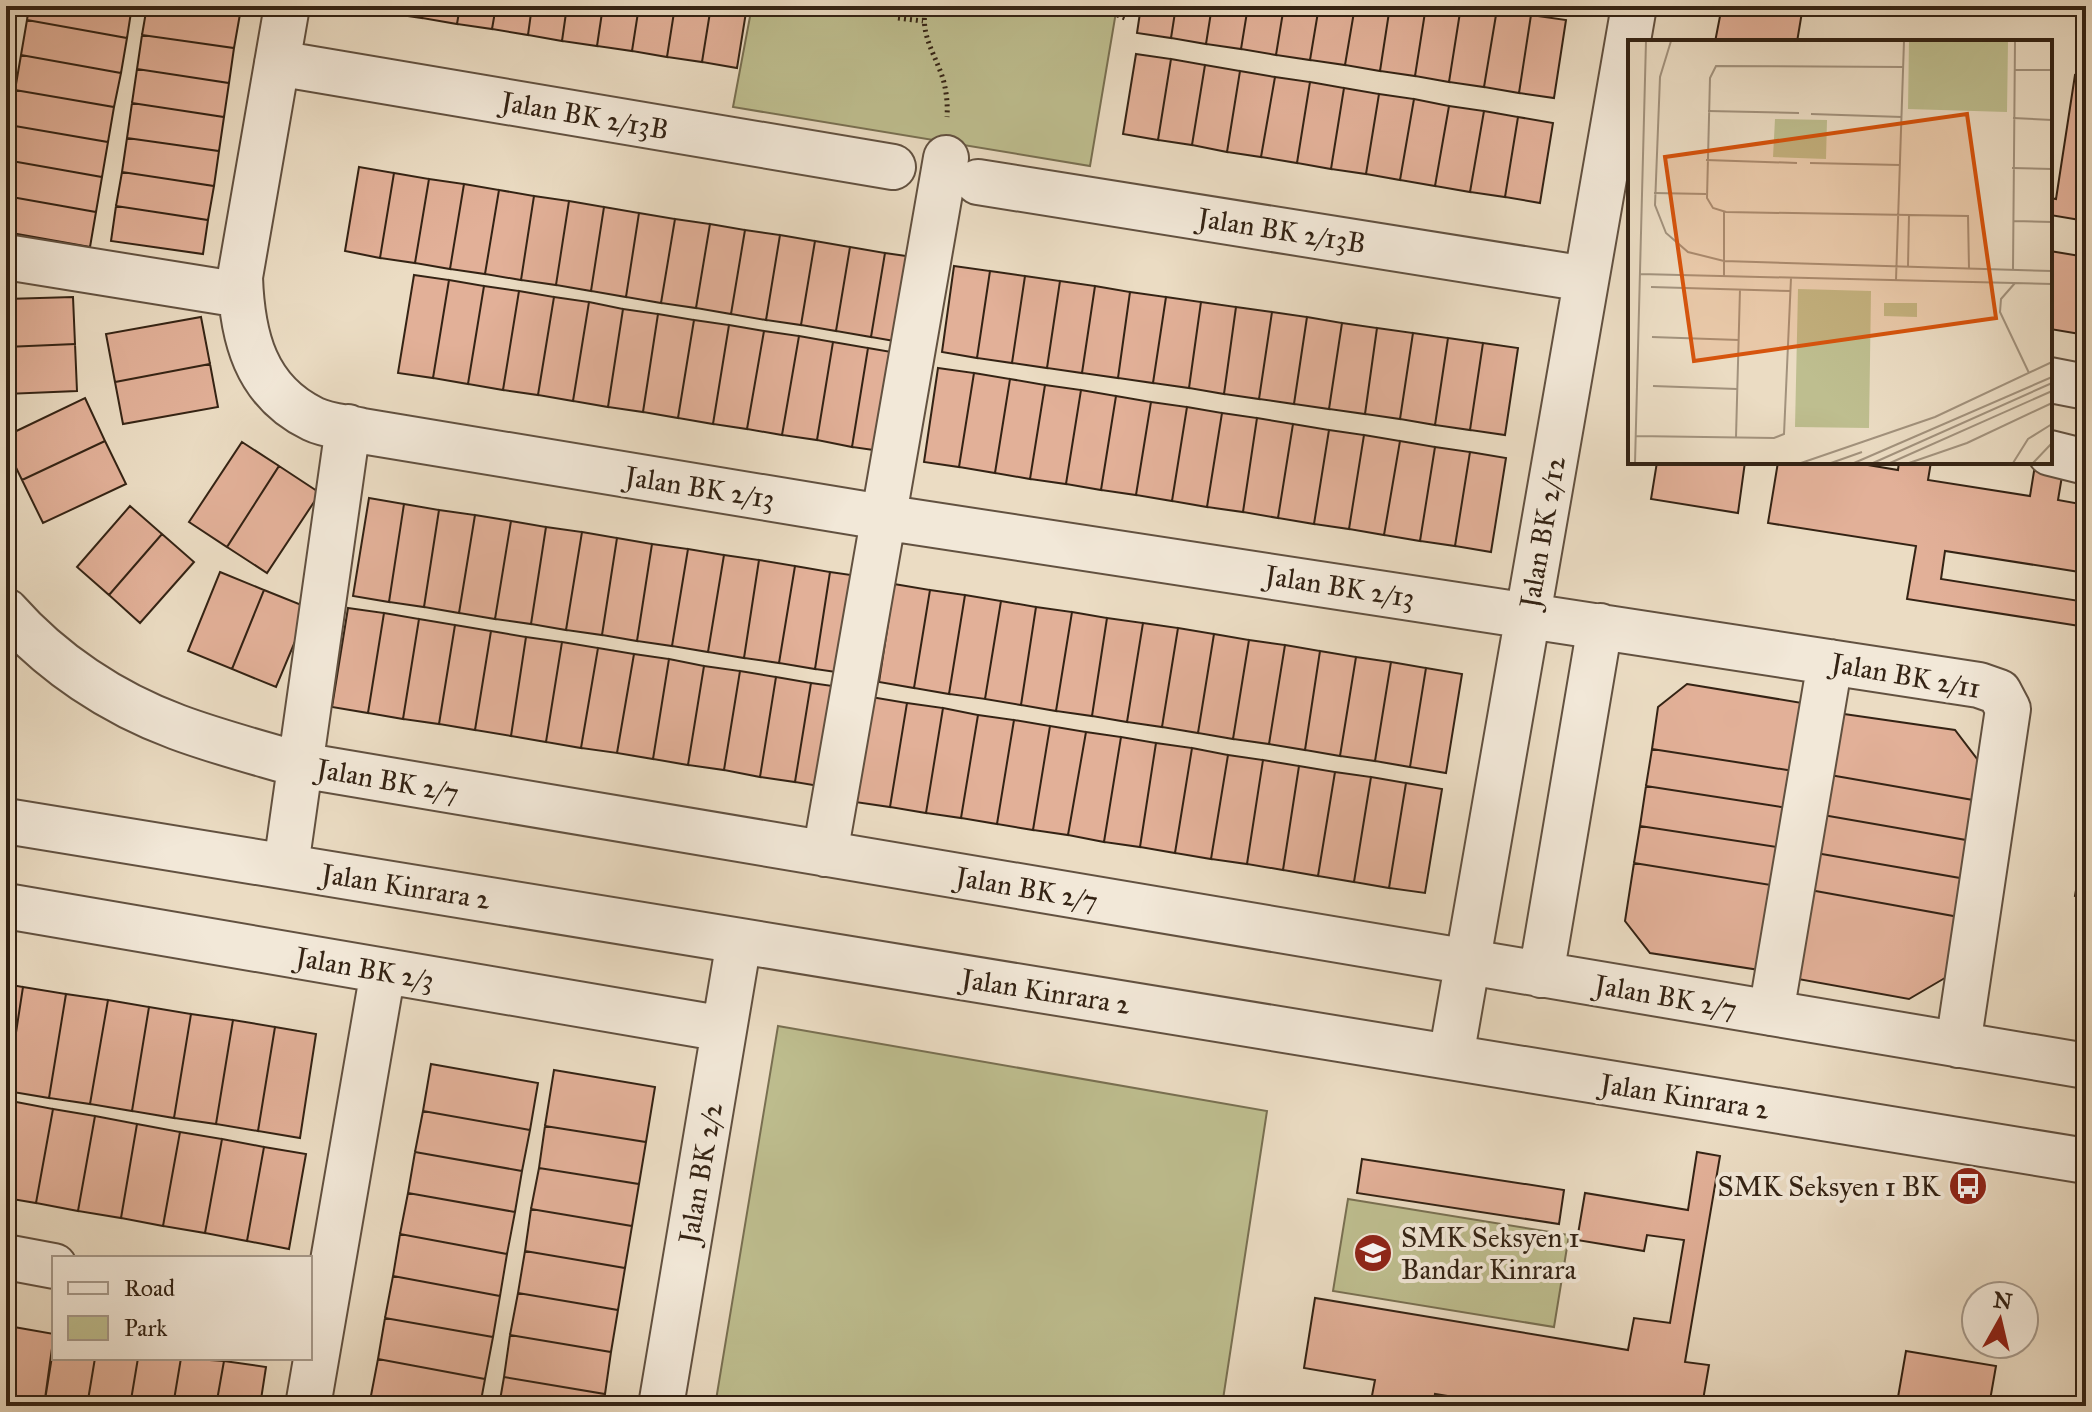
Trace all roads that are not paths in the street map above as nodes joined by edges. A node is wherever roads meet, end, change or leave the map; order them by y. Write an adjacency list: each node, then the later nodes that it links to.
1 (287, 6): 5 (street, Jalan BK 2/13)
2 (1634, 6): 3 (street, Jalan BK 2/12)
3 (1628, 40)
4 (1628, 40): 8 (street, Jalan BK 2/12)
5 (277, 63): 6 (street, Jalan BK 2/13B); 9 (street, Jalan BK 2/13)
6 (893, 167)
7 (6, 257): 9 (street)
8 (1586, 279): 15 (street, Jalan BK 2/13B); 17 (street, Jalan BK 2/12)
9 (241, 295): 12 (street, Jalan BK 2/13)
10 (2052, 380): 11 (street)
11 (2086, 387)
12 (348, 427): 15 (street, Jalan BK 2/13); 20 (street)
13 (2052, 454): 14 (street)
14 (2086, 462)
15 (882, 517): 17 (street, Jalan BK 2/13); 22 (street)
16 (6, 611): 20 (street, Jalan BK 2/7)
17 (1528, 614): 18 (street, Jalan BK 2/11); 26 (street, Jalan BK 2/12)
18 (1600, 626): 19 (street, Jalan BK 2/11); 28 (street)
19 (1830, 662): 29 (street); 31 (street, Jalan BK 2/11)
20 (300, 765): 22 (street, Jalan BK 2/7); 23 (street)
21 (6, 821): 23 (street, Jalan Kinrara 2)
22 (825, 854): 26 (street, Jalan BK 2/7)
23 (286, 866): 25 (street, Jalan Kinrara 2)
24 (6, 906): 27 (street, Jalan BK 2/3)
25 (739, 941): 30 (street, Jalan BK 2/2); 32 (street, Jalan Kinrara 2)
26 (1467, 962): 28 (street, Jalan BK 2/7); 32 (street, Jalan BK 2/12)
27 (383, 971): 30 (street, Jalan BK 2/3); 37 (street)
28 (1541, 975): 29 (street, Jalan BK 2/7)
29 (1771, 1013): 31 (street, Jalan BK 2/7)
30 (724, 1029): 39 (street, Jalan BK 2/2)
31 (1958, 1045): 33 (street, Jalan BK 2/7)
32 (1451, 1057): 34 (street, Jalan Kinrara 2)
33 (2086, 1066)
34 (2086, 1161)
35 (6, 1257): 36 (street)
36 (52, 1266)
37 (317, 1311): 38 (street)
38 (308, 1406)
39 (661, 1406)

